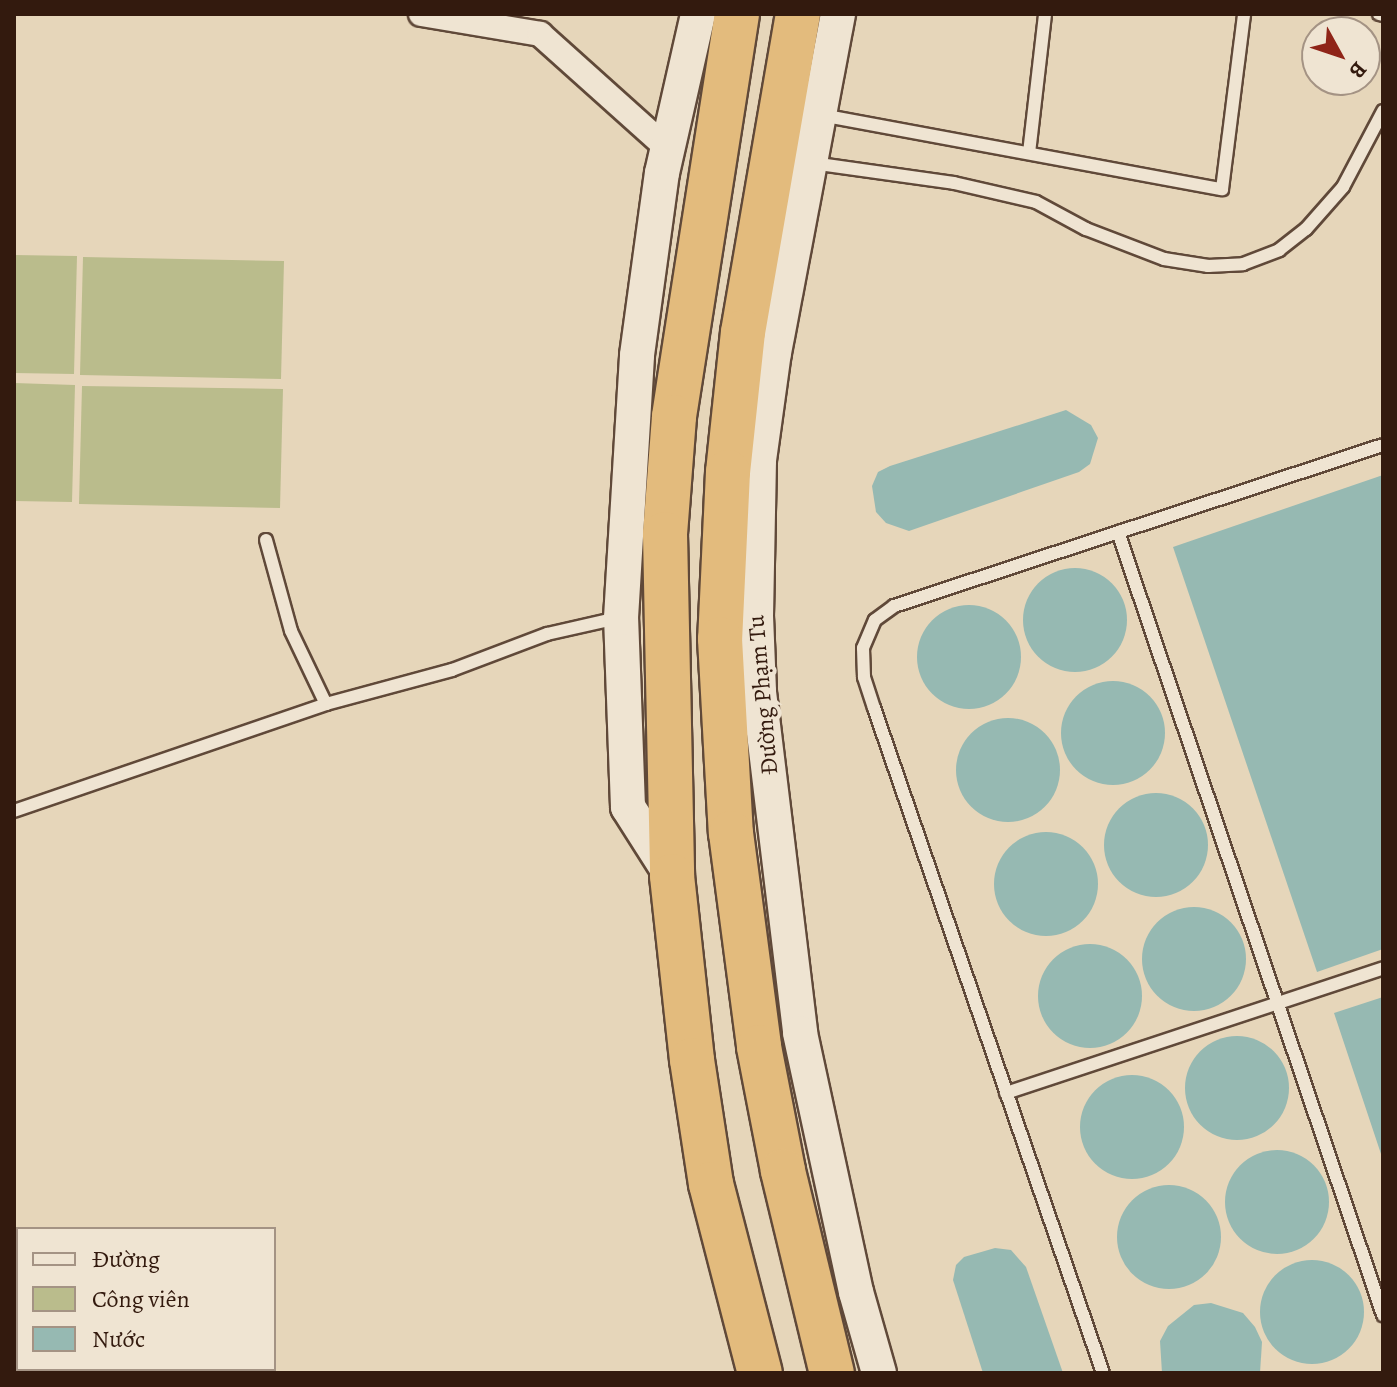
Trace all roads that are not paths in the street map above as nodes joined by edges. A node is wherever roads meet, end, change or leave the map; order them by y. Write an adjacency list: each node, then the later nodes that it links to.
1 (421, 14): 10 (street)
2 (698, 14): 10 (main road)
3 (737, 14): 20 (highway)
4 (798, 14): 16 (highway, Đường Phạm Tu)
5 (838, 14): 9 (main road, Đường Phạm Tu)
6 (1045, 14): 11 (lane)
7 (1244, 14): 11 (lane)
8 (1383, 111): 12 (lane)
9 (817, 114): 11 (lane); 12 (main road, Đường Phạm Tu)
10 (668, 149): 17 (main road)
11 (1029, 153)
12 (808, 163): 16 (main road, Đường Phạm Tu)
13 (1383, 445): 14 (lane)
14 (1118, 532): 22 (lane); 23 (lane)
15 (266, 540): 18 (lane)
16 (739, 617): 26 (highway, Đường Phạm Tu); 27 (main road, Đường Phạm Tu)
17 (621, 618): 18 (lane); 20 (main road)
18 (326, 704): 19 (lane)
19 (14, 811)
20 (672, 876): 25 (highway)
21 (1383, 968): 22 (lane)
22 (1278, 1003): 23 (lane); 24 (lane)
23 (1006, 1093): 28 (lane)
24 (1383, 1315)
25 (760, 1373)
26 (832, 1373)
27 (879, 1373)
28 (1103, 1373)

